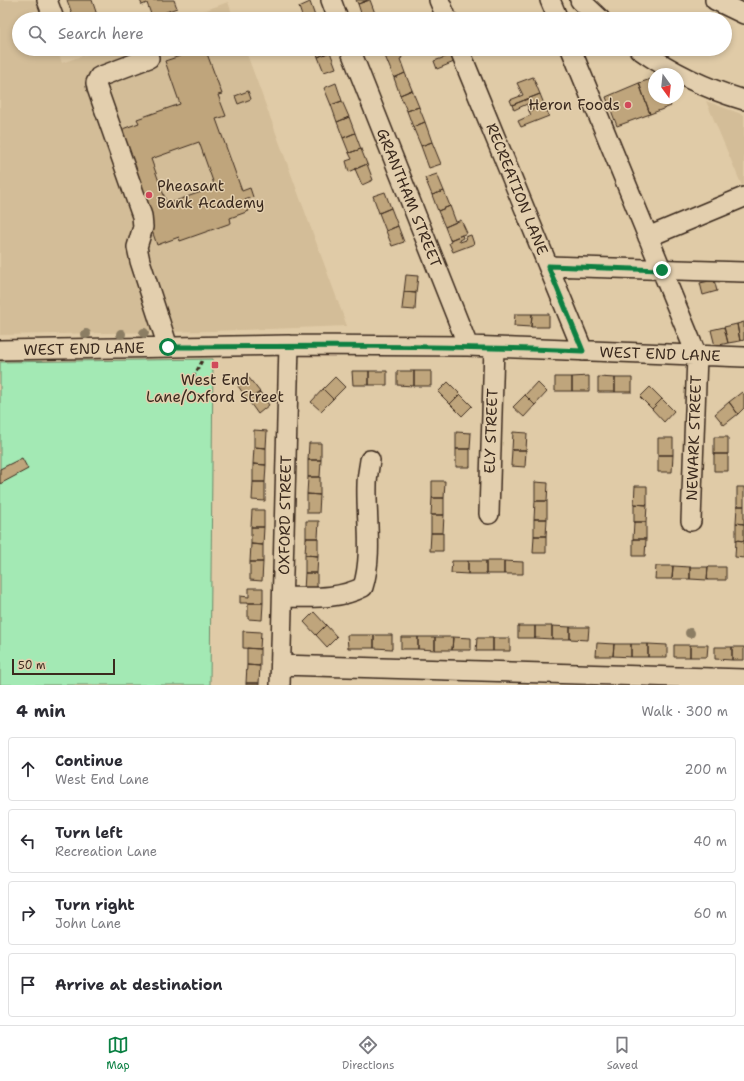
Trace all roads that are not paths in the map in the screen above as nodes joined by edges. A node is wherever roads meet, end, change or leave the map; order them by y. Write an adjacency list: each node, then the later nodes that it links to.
1 (47, 0): 7 (street)
2 (330, 0): 8 (street)
3 (439, 0): 9 (street)
4 (550, 0): 10 (street)
5 (580, 0): 11 (street)
6 (715, 0): 12 (street)
7 (51, 12)
8 (335, 12)
9 (444, 12)
10 (555, 12)
11 (593, 12)
12 (744, 14)
13 (353, 56): 25 (street, GRANTHAM STREET)
14 (462, 56): 21 (street, RECREATION LANE)
15 (574, 56): 20 (street)
16 (650, 56): 18 (street)
17 (149, 58): 26 (street)
18 (744, 100)
19 (744, 197): 20 (street)
20 (648, 237): 22 (street)
21 (548, 266): 22 (street); 29 (street, RECREATION LANE)
22 (662, 270): 23 (street); 30 (street)
23 (744, 272)
24 (289, 345): 25 (street, WEST END LANE); 26 (street, WEST END LANE); 35 (street, OXFORD STREET)
25 (468, 346): 27 (street, WEST END LANE)
26 (168, 347): 28 (street, WEST END LANE)
27 (494, 347): 29 (street, WEST END LANE); 33 (street, ELY STREET)
28 (0, 350)
29 (583, 351): 30 (street, WEST END LANE)
30 (697, 356): 31 (street, WEST END LANE); 34 (street, NEWARK STREET)
31 (744, 357)
32 (370, 460): 35 (street)
33 (489, 514)
34 (691, 521)
35 (283, 597): 36 (street, OXFORD STREET)
36 (281, 665): 38 (street); 39 (street, OXFORD STREET)
37 (744, 679): 38 (street)
38 (680, 681)
39 (280, 685)

